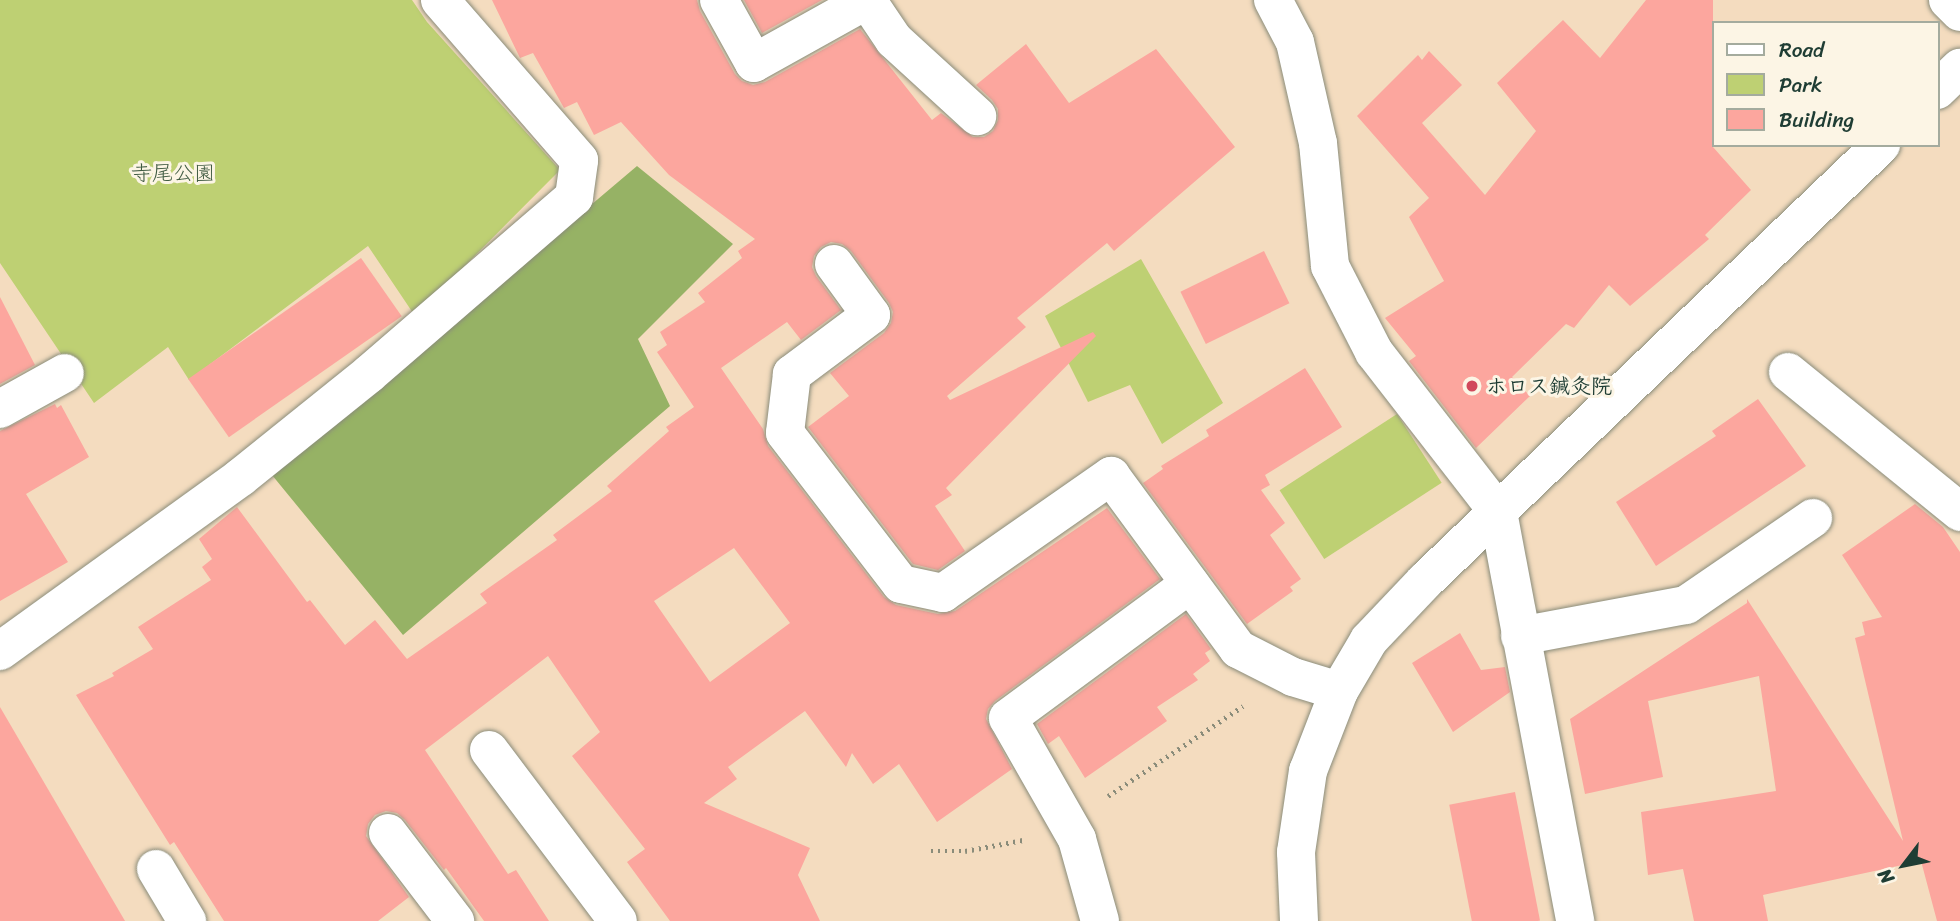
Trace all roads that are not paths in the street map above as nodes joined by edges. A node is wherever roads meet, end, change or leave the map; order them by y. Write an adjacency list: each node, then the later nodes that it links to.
1 (440, 0): 19 (street)
2 (719, 0): 8 (street)
3 (1273, 0): 14 (street)
4 (1948, 0): 5 (street)
5 (1960, 12)
6 (1960, 68): 7 (street)
7 (1939, 88)
8 (977, 116)
9 (1879, 147): 14 (street)
10 (834, 264): 17 (street)
11 (1788, 372): 15 (street)
12 (65, 373): 13 (street)
13 (0, 409)
14 (1498, 512): 18 (street); 20 (street)
15 (1960, 512)
16 (1813, 518): 18 (street)
17 (1190, 584): 20 (street); 27 (street)
18 (1520, 636): 29 (street)
19 (0, 651)
20 (1339, 691): 28 (street)
21 (489, 750): 26 (street)
22 (388, 833): 25 (street)
23 (156, 869): 24 (street)
24 (187, 921)
25 (455, 921)
26 (618, 921)
27 (1100, 921)
28 (1299, 921)
29 (1575, 921)

